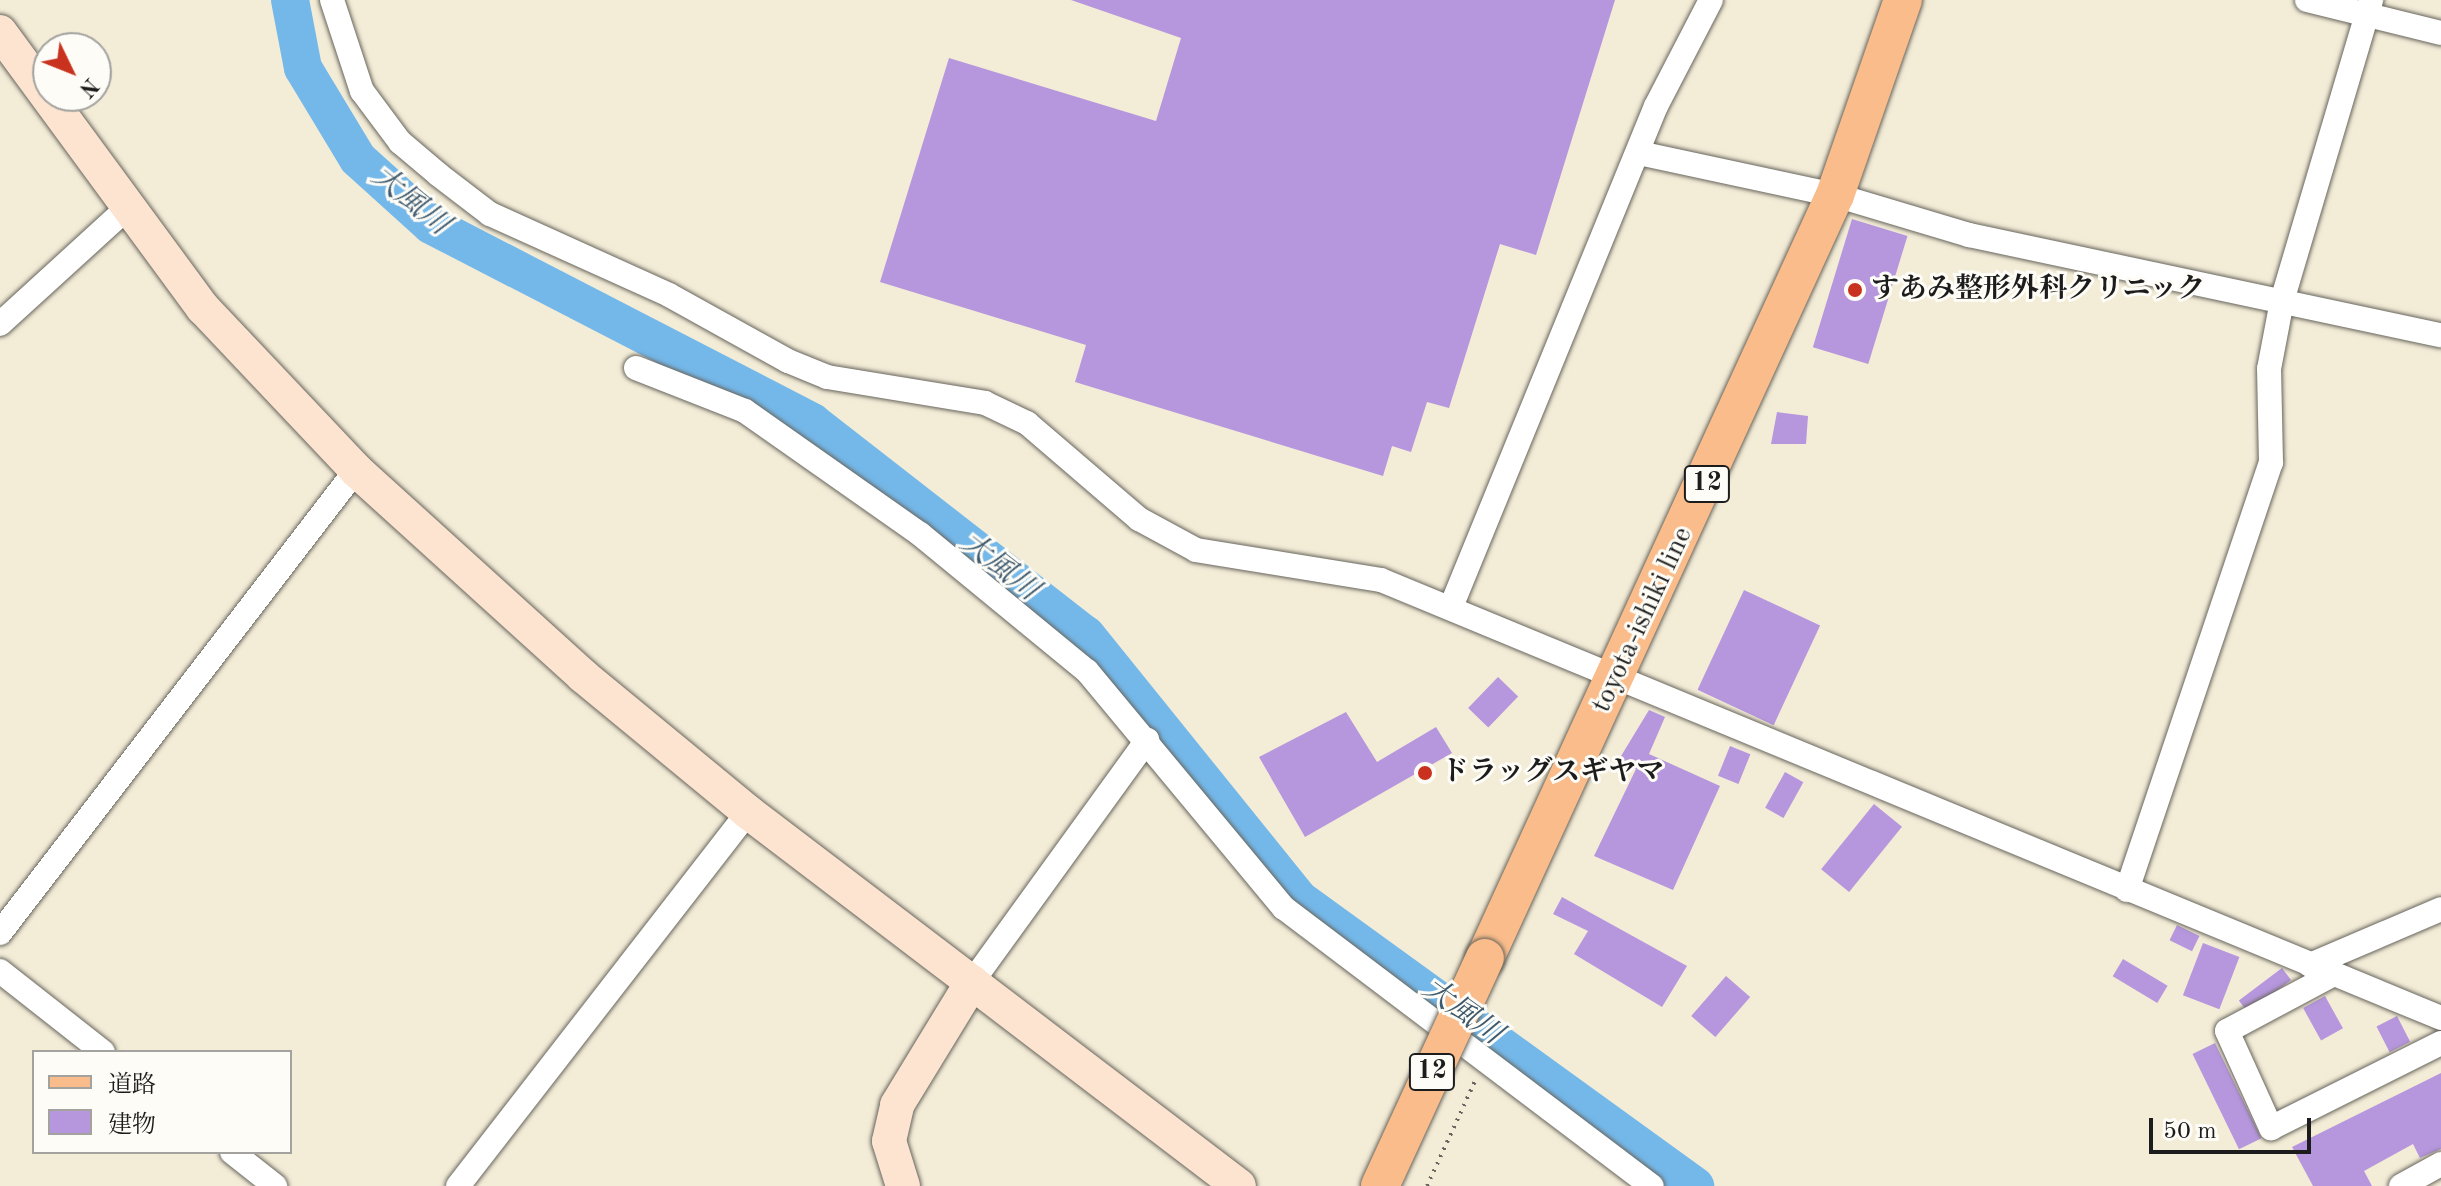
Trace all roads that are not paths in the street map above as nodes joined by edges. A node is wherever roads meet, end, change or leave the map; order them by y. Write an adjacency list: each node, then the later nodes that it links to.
1 (332, 0): 16 (street)
2 (1711, 0): 8 (street)
3 (1903, 0): 9 (main road, toyota-ishiki line / 12)
4 (2307, 0): 5 (street)
5 (2369, 8): 7 (street); 11 (street)
6 (0, 32): 10 (street)
7 (2441, 33)
8 (1639, 153): 9 (street); 16 (street)
9 (1835, 195): 11 (street); 17 (main road, toyota-ishiki line / 12)
10 (125, 210): 12 (street); 15 (street)
11 (2282, 301): 13 (street); 20 (street)
12 (0, 324)
13 (2441, 335)
14 (636, 368): 18 (street)
15 (356, 470): 19 (street); 22 (street)
16 (1451, 607): 17 (street)
17 (1618, 672): 20 (street); 36 (main road, toyota-ishiki line / 12, bridge)
18 (1147, 740): 26 (street); 37 (street)
19 (748, 812): 26 (street); 33 (street)
20 (2127, 890): 23 (street)
21 (2441, 909): 23 (street)
22 (0, 933)
23 (2310, 965): 25 (street)
24 (0, 971): 29 (street)
25 (2334, 974): 27 (street); 28 (street)
26 (972, 982): 34 (street); 35 (street)
27 (2441, 1018)
28 (2441, 1043)
29 (100, 1050)
30 (235, 1154): 32 (street)
31 (2441, 1164): 38 (street)
32 (275, 1186)
33 (458, 1186)
34 (903, 1186)
35 (1239, 1186)
36 (1380, 1186)
37 (1652, 1186)
38 (2401, 1186)

